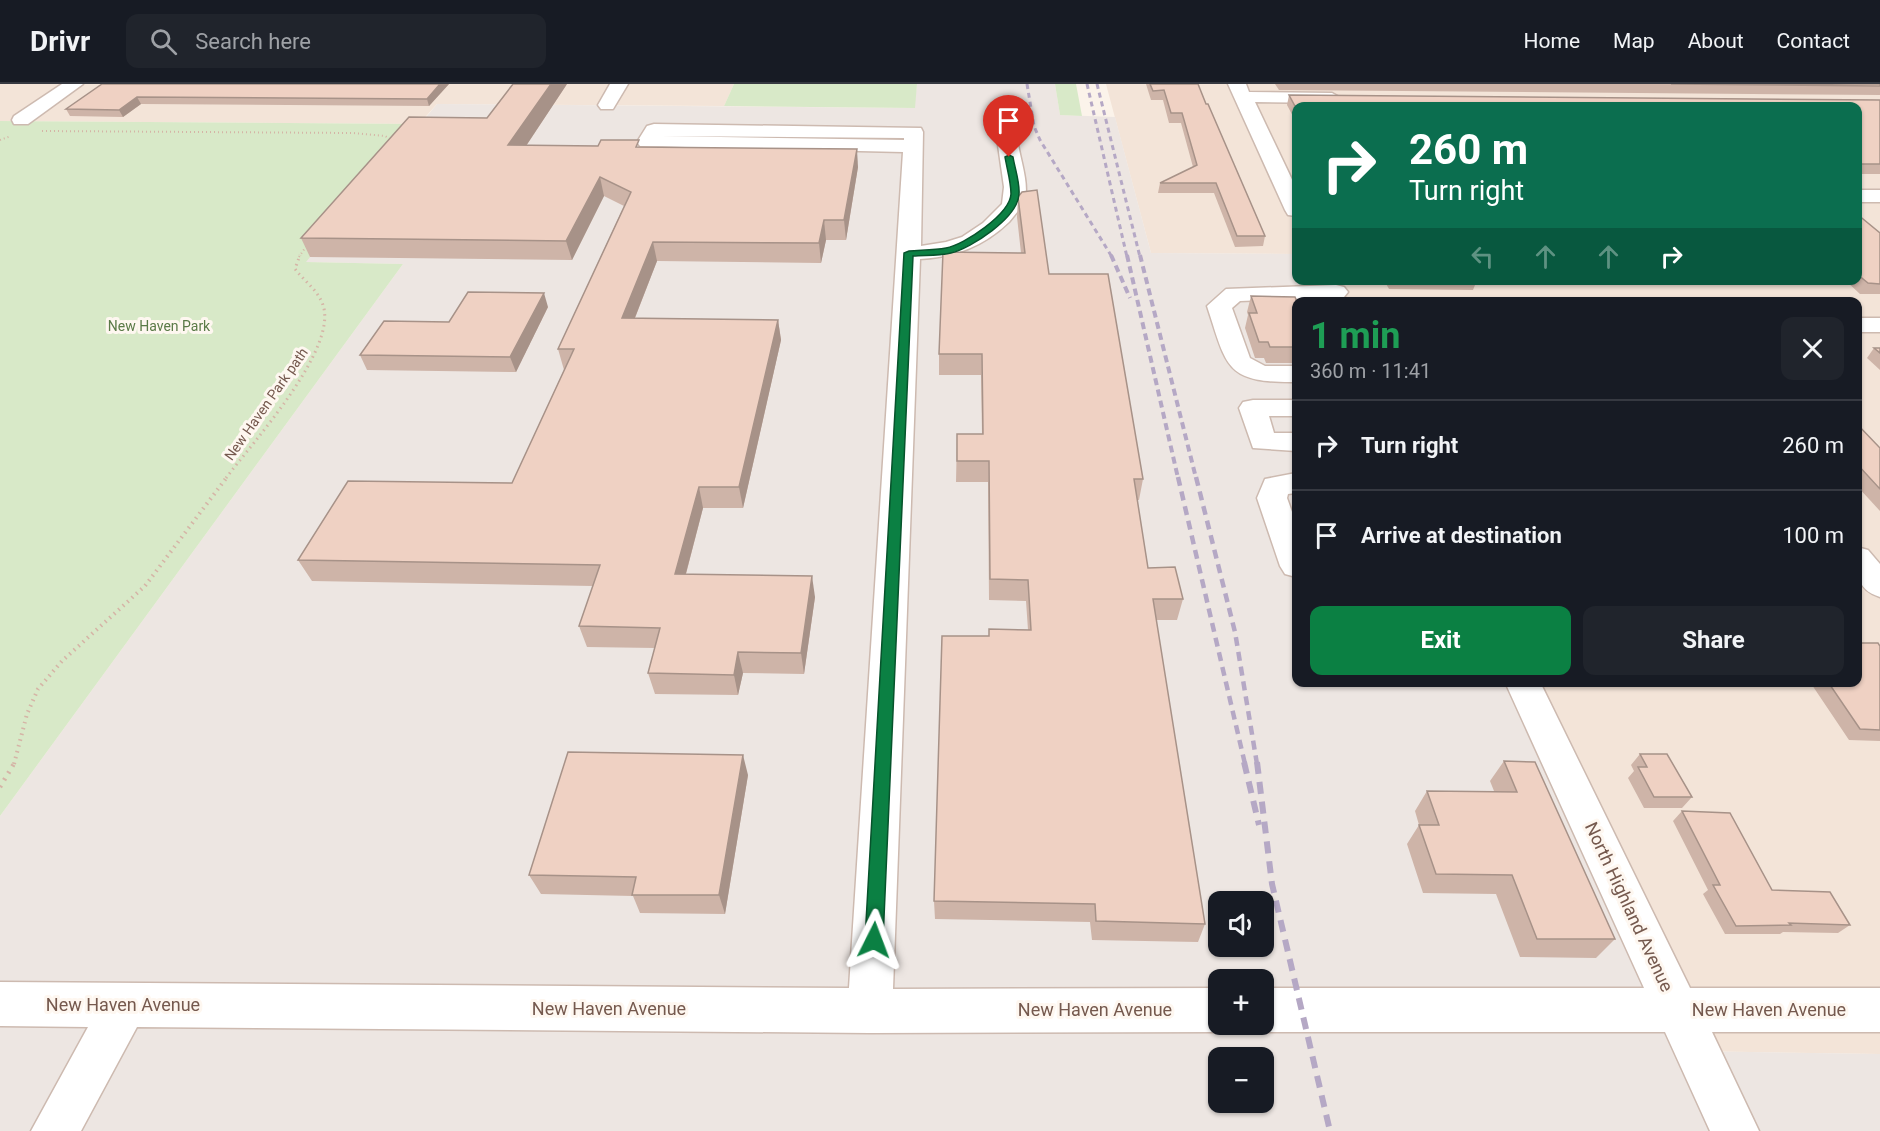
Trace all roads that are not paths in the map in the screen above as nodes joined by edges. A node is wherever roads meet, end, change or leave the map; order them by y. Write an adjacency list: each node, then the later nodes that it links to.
1 (74, 84): 6 (street)
2 (619, 84): 5 (street)
3 (1240, 91): 4 (street); 9 (street)
4 (1344, 98)
5 (607, 105)
6 (24, 129)
7 (1006, 138): 12 (street)
8 (913, 146): 8 (street); 12 (street)
9 (1291, 191)
10 (1862, 196): 11 (street)
11 (1880, 196)
12 (909, 249): 30 (street)
13 (1335, 291): 16 (street)
14 (1862, 325): 15 (street)
15 (1880, 326)
16 (1292, 374)
17 (1292, 408): 18 (street)
18 (1292, 442)
19 (1292, 484): 20 (street)
20 (1292, 555)
21 (1862, 564): 22 (street)
22 (1880, 585)
23 (1524, 687): 26 (street, North Highland Avenue)
24 (0, 1005): 25 (street, New Haven Avenue)
25 (125, 1005): 30 (street, New Haven Avenue); 31 (street)
26 (1677, 1009): 28 (street, New Haven Avenue); 29 (street, New Haven Avenue); 32 (street, North Highland Avenue)
27 (1208, 1010): 30 (street, New Haven Avenue)
28 (1274, 1010)
29 (1880, 1010)
30 (870, 1011)
31 (56, 1131)
32 (1735, 1131)

